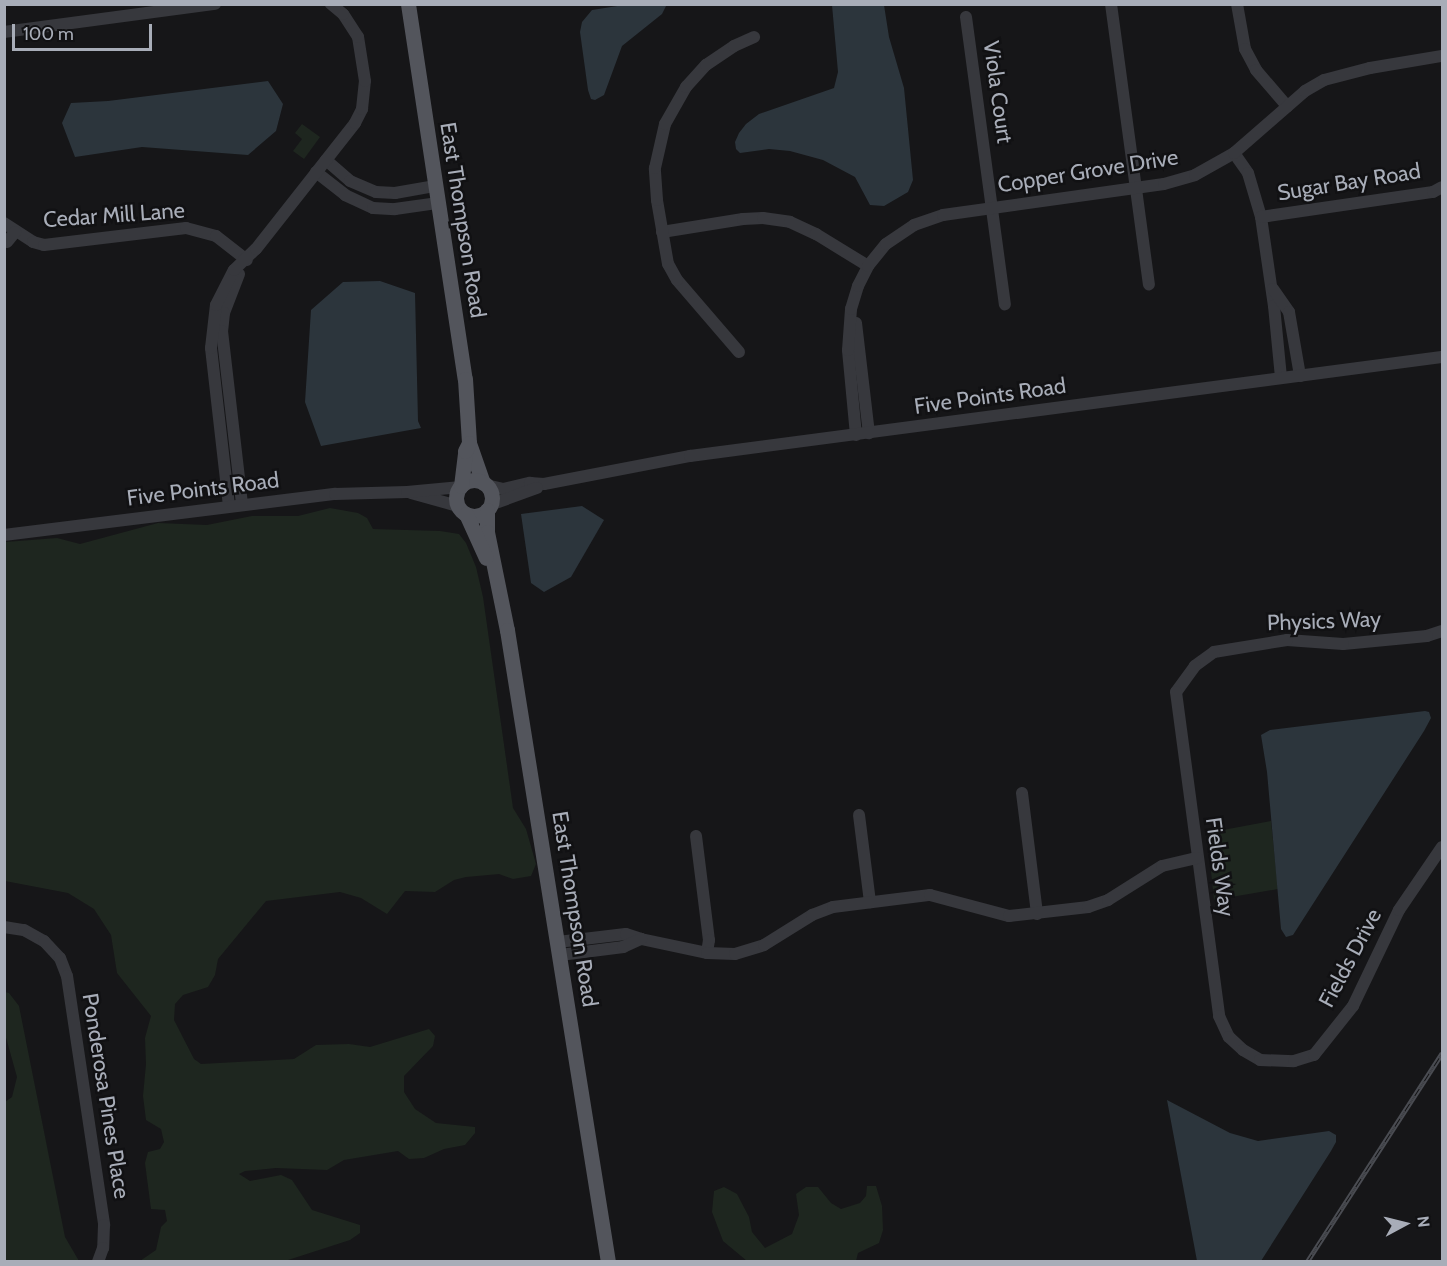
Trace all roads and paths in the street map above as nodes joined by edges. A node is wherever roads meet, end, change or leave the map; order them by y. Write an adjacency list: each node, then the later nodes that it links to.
1 (215, 4): 7 (street)
2 (331, 4): 12 (street)
3 (408, 4): 14 (main road, East Thompson Road)
4 (1111, 4): 17 (street)
5 (1237, 4): 10 (street)
6 (966, 17): 20 (street, Viola Court)
7 (4, 32)
8 (754, 38): 23 (street)
9 (1443, 56): 10 (street, Copper Grove Drive)
10 (1287, 106): 11 (street, Copper Grove Drive)
11 (1234, 153): 17 (street, Copper Grove Drive); 21 (street)
12 (326, 160): 13 (street); 15 (street)
13 (316, 172): 18 (street); 24 (street)
14 (435, 186): 15 (street); 19 (main road, East Thompson Road)
15 (360, 187): 18 (street)
16 (1443, 187): 21 (street, Sugar Bay Road)
17 (1136, 189): 20 (street, Copper Grove Drive); 26 (street)
18 (353, 200): 19 (street)
19 (437, 203): 35 (main road, East Thompson Road)
20 (992, 208): 25 (street, Copper Grove Drive); 28 (street, Viola Court)
21 (1261, 217): 27 (street)
22 (4, 223): 24 (street, Cedar Mill Lane)
23 (662, 232): 25 (street); 29 (street)
24 (247, 260): 33 (street)
25 (868, 266): 34 (street, Copper Grove Drive)
26 (1149, 284)
27 (1272, 288): 31 (street); 32 (street)
28 (1005, 304)
29 (739, 352)
30 (1443, 357): 31 (street, Five Points Road)
31 (1300, 376): 32 (street, Five Points Road)
32 (1281, 378): 34 (street, Five Points Road)
33 (226, 430): 40 (street); 41 (street)
34 (862, 434): 37 (street, Five Points Road)
35 (469, 443): 36 (main road, East Thompson Road); 38 (main road, East Thompson Road)
36 (485, 484): 37 (street, Five Points Road); 38 (main road); 42 (main road)
37 (544, 484): 42 (street, Five Points Road)
38 (461, 486): 39 (street, Five Points Road); 43 (main road)
39 (407, 492): 40 (street, Five Points Road); 43 (street, Five Points Road)
40 (242, 505): 41 (street, Five Points Road)
41 (229, 506): 44 (street, Five Points Road)
42 (489, 508): 43 (main road); 45 (main road, East Thompson Road)
43 (462, 510): 45 (main road, East Thompson Road)
44 (4, 535)
45 (494, 564): 56 (main road, East Thompson Road)
46 (1443, 631): 47 (street, Physics Way)
47 (1183, 683): 52 (street, Fields Way)
48 (1022, 793): 54 (street)
49 (859, 815): 53 (street)
50 (696, 836): 57 (street)
51 (1443, 847): 58 (street, Fields Drive)
52 (1197, 858): 54 (street); 58 (street, Fields Way)
53 (870, 902): 54 (street); 57 (street)
54 (1037, 914)
55 (4, 927): 59 (street, Ponderosa Pines Place)
56 (559, 949): 57 (street); 60 (main road, East Thompson Road)
57 (707, 953)
58 (1243, 1050)
59 (98, 1262)
60 (608, 1262)

